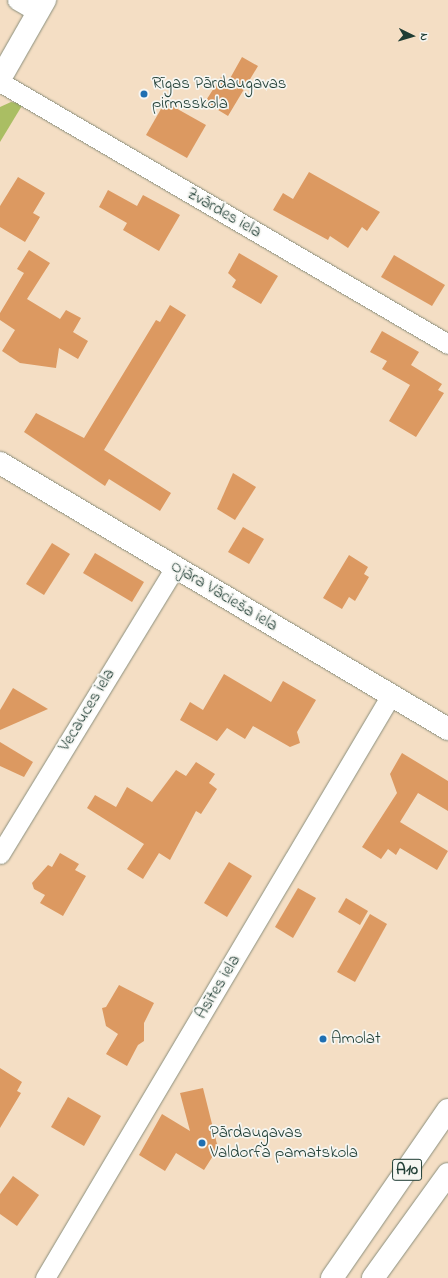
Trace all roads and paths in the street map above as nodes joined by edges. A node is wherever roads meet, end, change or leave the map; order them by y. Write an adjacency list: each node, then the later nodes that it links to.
1 (17, 0): 2 (street)
2 (41, 6): 3 (main road)
3 (0, 80): 4 (street, Zvārdes iela)
4 (448, 344)
5 (0, 463): 6 (main road, Ojāra Vācieša iela)
6 (175, 567): 7 (main road, Ojāra Vācieša iela); 9 (street, Vecauces iela)
7 (392, 695): 8 (main road, Ojāra Vācieša iela); 12 (street, Asītes iela)
8 (448, 728)
9 (0, 854)
10 (448, 1110): 13 (main road, A10)
11 (448, 1174): 14 (main road, A10)
12 (45, 1278)
13 (332, 1278)
14 (373, 1278)

